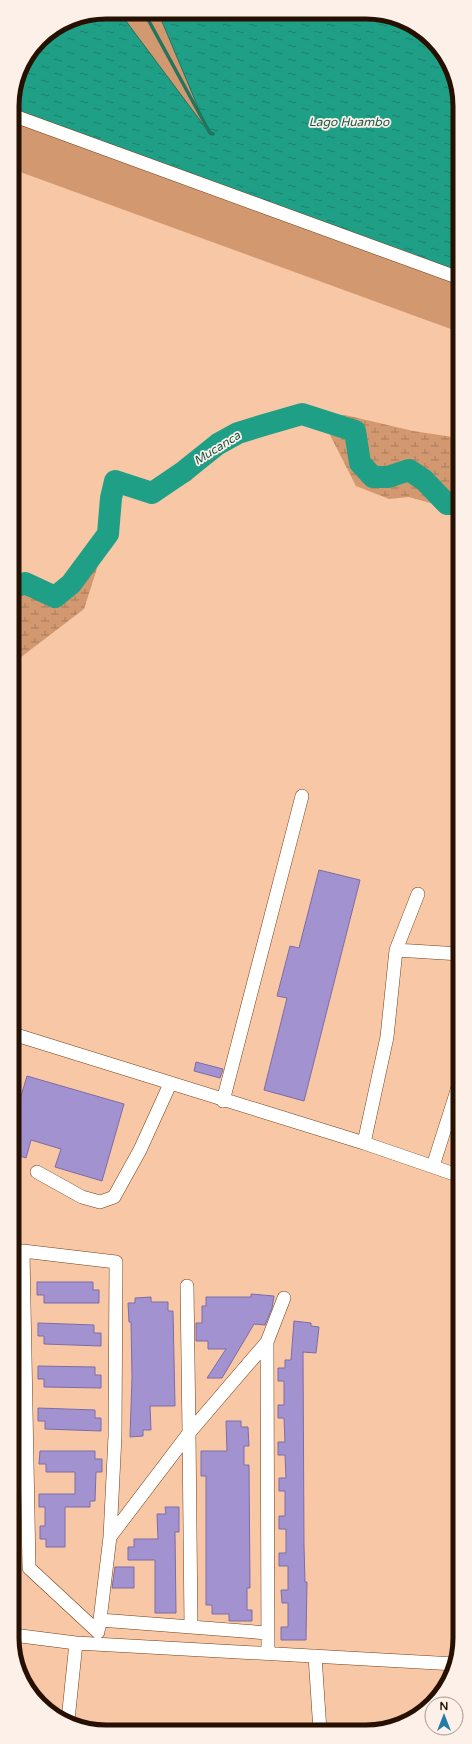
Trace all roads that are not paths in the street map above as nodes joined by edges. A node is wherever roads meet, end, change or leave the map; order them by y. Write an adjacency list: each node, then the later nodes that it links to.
1 (19, 118): 2 (street)
2 (453, 276)
3 (302, 796): 9 (street)
4 (418, 894): 5 (street)
5 (396, 950): 6 (street); 11 (street)
6 (453, 954)
7 (19, 1036): 8 (street)
8 (170, 1084): 9 (street); 13 (street)
9 (223, 1101): 11 (street)
10 (453, 1103): 12 (street)
11 (364, 1143): 12 (street)
12 (433, 1166): 14 (street)
13 (37, 1172)
14 (453, 1173)
15 (187, 1286): 18 (street)
16 (284, 1298): 17 (street)
17 (267, 1342): 18 (street); 22 (street)
18 (189, 1433): 19 (street); 20 (street)
19 (110, 1536): 21 (street); 21 (street)
20 (191, 1627): 21 (street); 22 (street)
21 (99, 1632): 24 (street); 25 (street)
22 (268, 1633): 25 (street)
23 (19, 1636): 24 (street)
24 (76, 1643): 28 (street)
25 (268, 1654): 26 (street)
26 (315, 1656): 27 (street); 29 (street)
27 (449, 1664)
28 (68, 1716)
29 (320, 1725)

